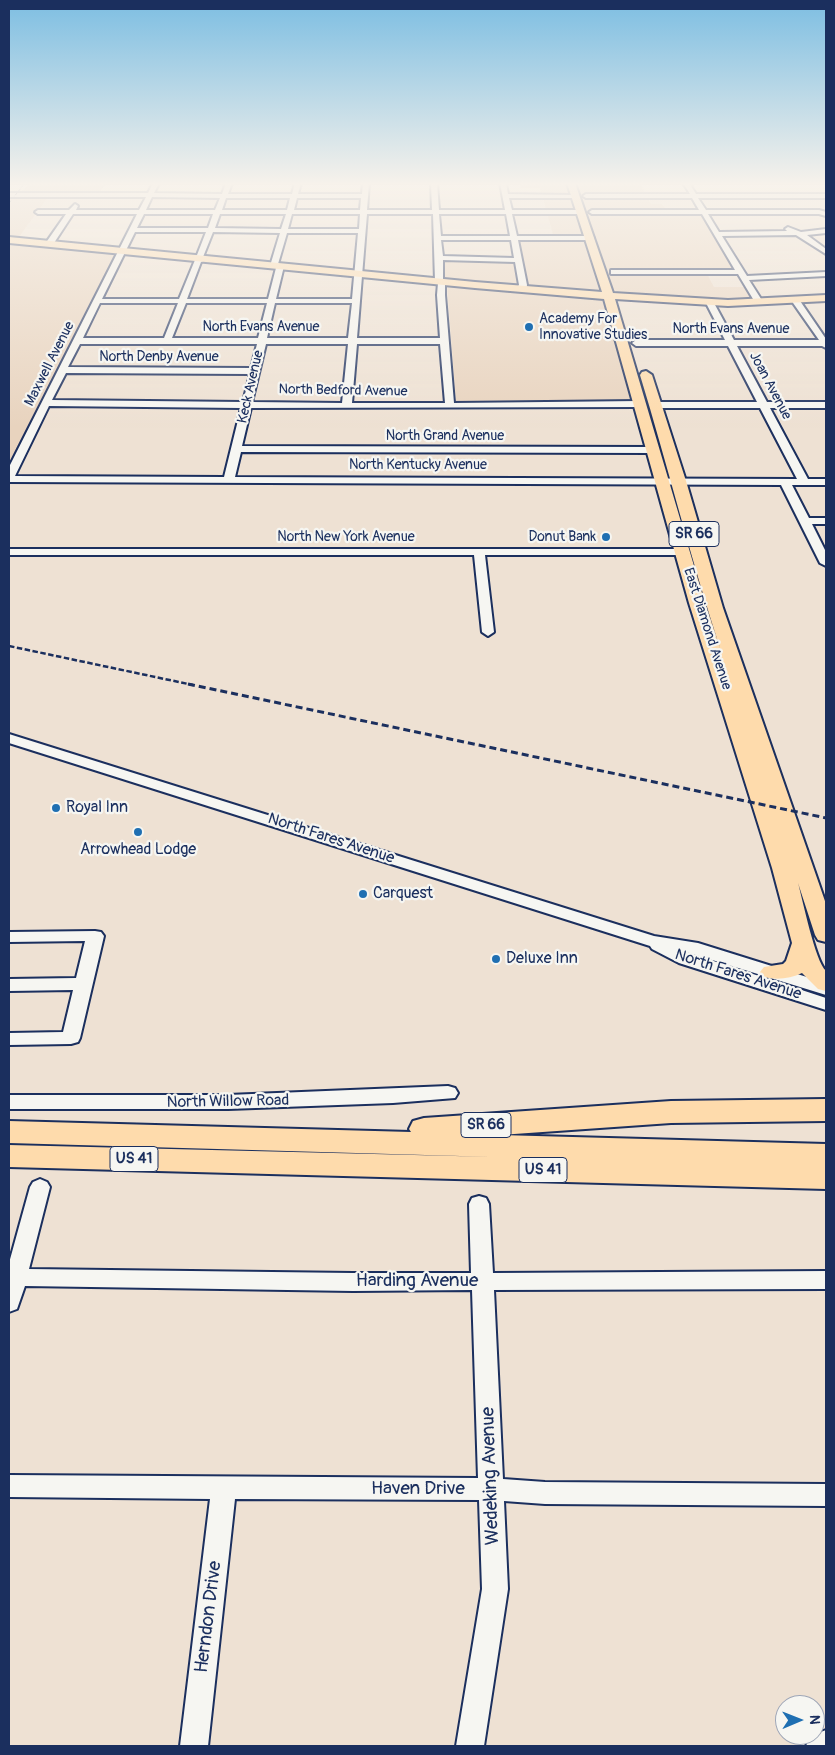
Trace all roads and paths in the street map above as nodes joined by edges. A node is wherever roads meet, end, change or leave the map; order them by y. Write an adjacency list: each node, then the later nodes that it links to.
1 (115, 265): 19 (street, Maxwell Avenue)
2 (196, 265): 20 (street)
3 (266, 265): 9 (main road)
4 (359, 265): 11 (street)
5 (440, 265): 14 (street)
6 (519, 265): 15 (street)
7 (602, 265): 16 (main road, East Diamond Avenue / SR 66)
8 (737, 265): 13 (street)
9 (277, 266): 11 (main road); 21 (street, Keck Avenue)
10 (612, 266): 13 (street); 16 (main road, East Diamond Avenue / SR 66)
11 (358, 274): 14 (main road); 22 (street)
12 (826, 274): 13 (street)
13 (743, 275): 23 (street)
14 (441, 282): 15 (main road); 29 (street)
15 (520, 289): 16 (main road)
16 (615, 296): 24 (main road); 30 (main road, East Diamond Avenue / SR 66); 38 (main road, East Diamond Avenue / SR 66)
17 (826, 298): 18 (main road)
18 (795, 300): 23 (main road); 32 (street)
19 (97, 301): 20 (street); 25 (street, Maxwell Avenue)
20 (183, 301): 21 (street); 26 (street)
21 (271, 301): 22 (street); 27 (street, Keck Avenue)
22 (356, 301): 28 (street)
23 (759, 302): 24 (main road)
24 (710, 303): 31 (street, Joan Avenue)
25 (77, 340): 26 (street, North Evans Avenue); 33 (street, Maxwell Avenue)
26 (167, 341): 27 (street, North Evans Avenue)
27 (262, 341): 28 (street, North Evans Avenue); 34 (street, Keck Avenue)
28 (353, 341): 29 (street, North Evans Avenue); 39 (street)
29 (444, 342): 37 (street)
30 (636, 342): 31 (street, North Evans Avenue); 40 (main road, East Diamond Avenue / SR 66)
31 (731, 342): 32 (street, North Evans Avenue); 41 (street, Joan Avenue)
32 (826, 343)
33 (63, 370): 34 (street, North Denby Avenue); 35 (street, Maxwell Avenue)
34 (254, 371): 36 (street, Keck Avenue)
35 (46, 403): 36 (street, North Bedford Avenue); 45 (street, Maxwell Avenue)
36 (247, 404): 39 (street, North Bedford Avenue); 43 (street, Keck Avenue)
37 (450, 404): 38 (street, North Bedford Avenue); 39 (street, North Bedford Avenue)
38 (639, 404): 44 (main road, East Diamond Avenue / SR 66)
39 (348, 405)
40 (654, 405): 41 (street); 47 (main road, East Diamond Avenue / SR 66)
41 (763, 405): 42 (street); 49 (street, Joan Avenue)
42 (826, 405)
43 (236, 449): 44 (street, North Grand Avenue); 46 (street, Keck Avenue)
44 (653, 450): 47 (main road, East Diamond Avenue / SR 66)
45 (9, 478): 46 (street, North Kentucky Avenue)
46 (229, 479): 47 (street, North Kentucky Avenue)
47 (671, 481): 48 (street, North Kentucky Avenue); 56 (main road, East Diamond Avenue / SR 66); 60 (main road, East Diamond Avenue / SR 66)
48 (785, 482): 49 (street, North Kentucky Avenue); 51 (street)
49 (804, 482): 50 (street, North Kentucky Avenue)
50 (826, 482)
51 (805, 521): 52 (street); 53 (street)
52 (826, 521)
53 (823, 549): 57 (street)
54 (9, 552): 55 (street, North New York Avenue)
55 (479, 552): 56 (street, North New York Avenue); 58 (street)
56 (682, 552): 63 (main road, East Diamond Avenue / SR 66)
57 (826, 563)
58 (488, 632)
59 (9, 738): 62 (street, North Fares Avenue)
60 (826, 935)
61 (10, 940): 65 (street)
62 (652, 941): 64 (street, North Fares Avenue); 69 (street, North Fares Avenue)
63 (803, 943): 64 (main road); 66 (main road, East Diamond Avenue / SR 66)
64 (772, 972): 68 (street, North Fares Avenue)
65 (83, 984): 67 (street); 70 (street)
66 (826, 984)
67 (9, 985)
68 (826, 989)
69 (826, 1004)
70 (9, 1039)
71 (448, 1093): 72 (street, North Willow Road)
72 (9, 1102)
73 (826, 1110): 75 (highway, SR 66)
74 (9, 1132): 75 (highway, US 41)
75 (146, 1136): 76 (highway, US 41)
76 (826, 1155)
77 (9, 1156): 78 (highway, US 41)
78 (826, 1177)
79 (40, 1187): 81 (street)
80 (479, 1204): 83 (street, Wedeking Avenue)
81 (12, 1278): 83 (street, Harding Avenue); 84 (street)
82 (826, 1280): 83 (street, Harding Avenue)
83 (482, 1281): 87 (street, Wedeking Avenue)
84 (9, 1304)
85 (9, 1486): 86 (street, Haven Drive)
86 (224, 1488): 87 (street, Haven Drive); 90 (street, Herndon Drive)
87 (491, 1489): 88 (street, Haven Drive); 91 (street, Wedeking Avenue)
88 (826, 1495)
89 (826, 1744): 92 (street)
90 (194, 1746)
91 (470, 1746)
92 (820, 1746)

